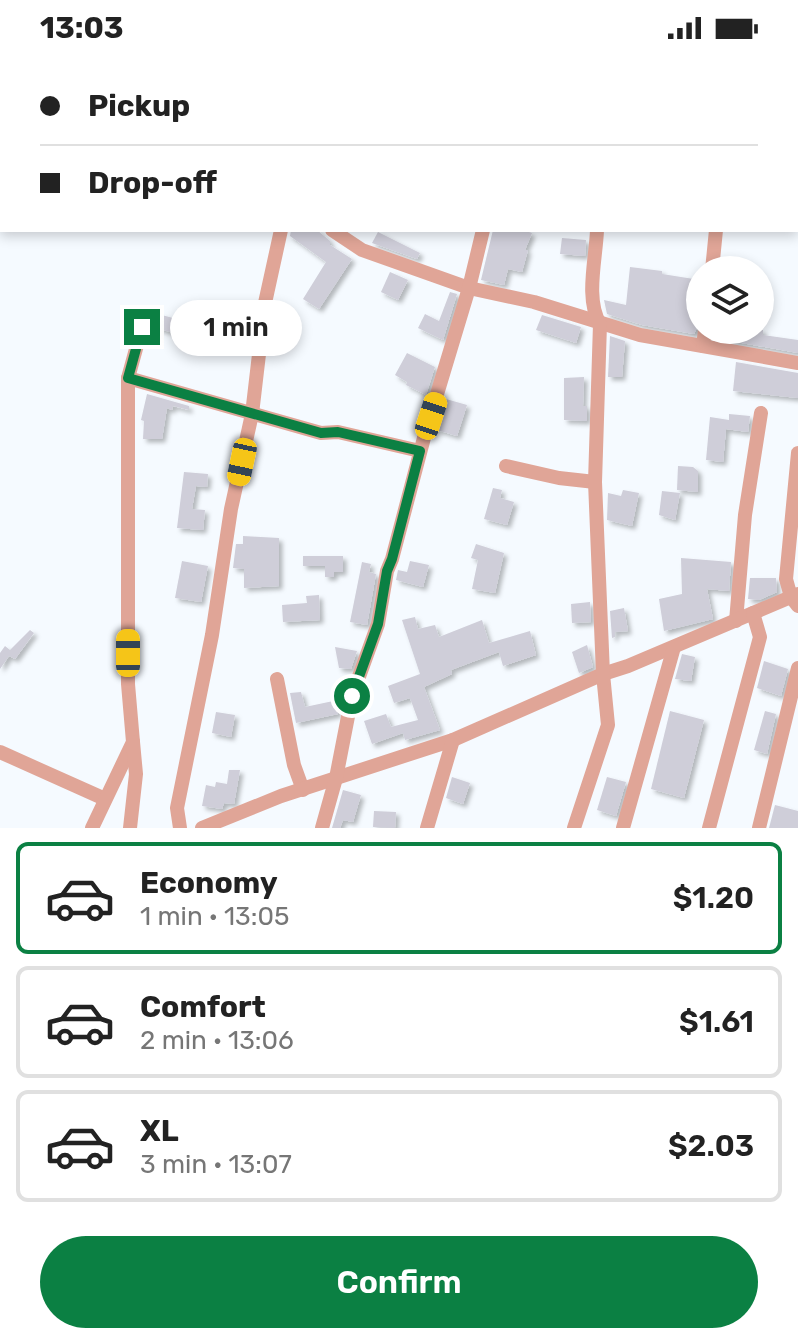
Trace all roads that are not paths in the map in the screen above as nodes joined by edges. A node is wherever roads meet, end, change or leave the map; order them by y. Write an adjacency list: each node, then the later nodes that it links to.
1 (281, 232): 14 (street)
2 (335, 232): 7 (street)
3 (483, 232): 7 (street)
4 (597, 232): 8 (street)
5 (716, 232): 6 (street)
6 (713, 256)
7 (469, 288): 8 (street); 15 (street)
8 (600, 324): 10 (street); 18 (street)
9 (142, 327): 12 (street)
10 (703, 346): 11 (street)
11 (798, 363)
12 (128, 378): 14 (street); 27 (street)
13 (761, 413): 21 (street)
14 (252, 414): 15 (street); 35 (street)
15 (420, 451): 29 (street)
16 (798, 453): 19 (street)
17 (506, 466): 18 (street)
18 (595, 482): 24 (street)
19 (796, 599): 20 (street)
20 (753, 613): 21 (street); 41 (street)
21 (736, 621): 22 (street)
22 (674, 647): 24 (street); 40 (street)
23 (798, 668): 42 (street)
24 (603, 674): 26 (street); 39 (street)
25 (277, 679): 30 (street)
26 (453, 740): 29 (street); 38 (street)
27 (133, 742): 31 (street); 34 (street)
28 (0, 752): 31 (street)
29 (336, 778): 30 (street); 37 (street)
30 (303, 790): 32 (street)
31 (105, 799): 33 (street)
32 (227, 823): 36 (street)
33 (92, 828)
34 (130, 828)
35 (180, 828)
36 (202, 828)
37 (322, 828)
38 (427, 828)
39 (574, 828)
40 (623, 828)
41 (709, 828)
42 (759, 828)

